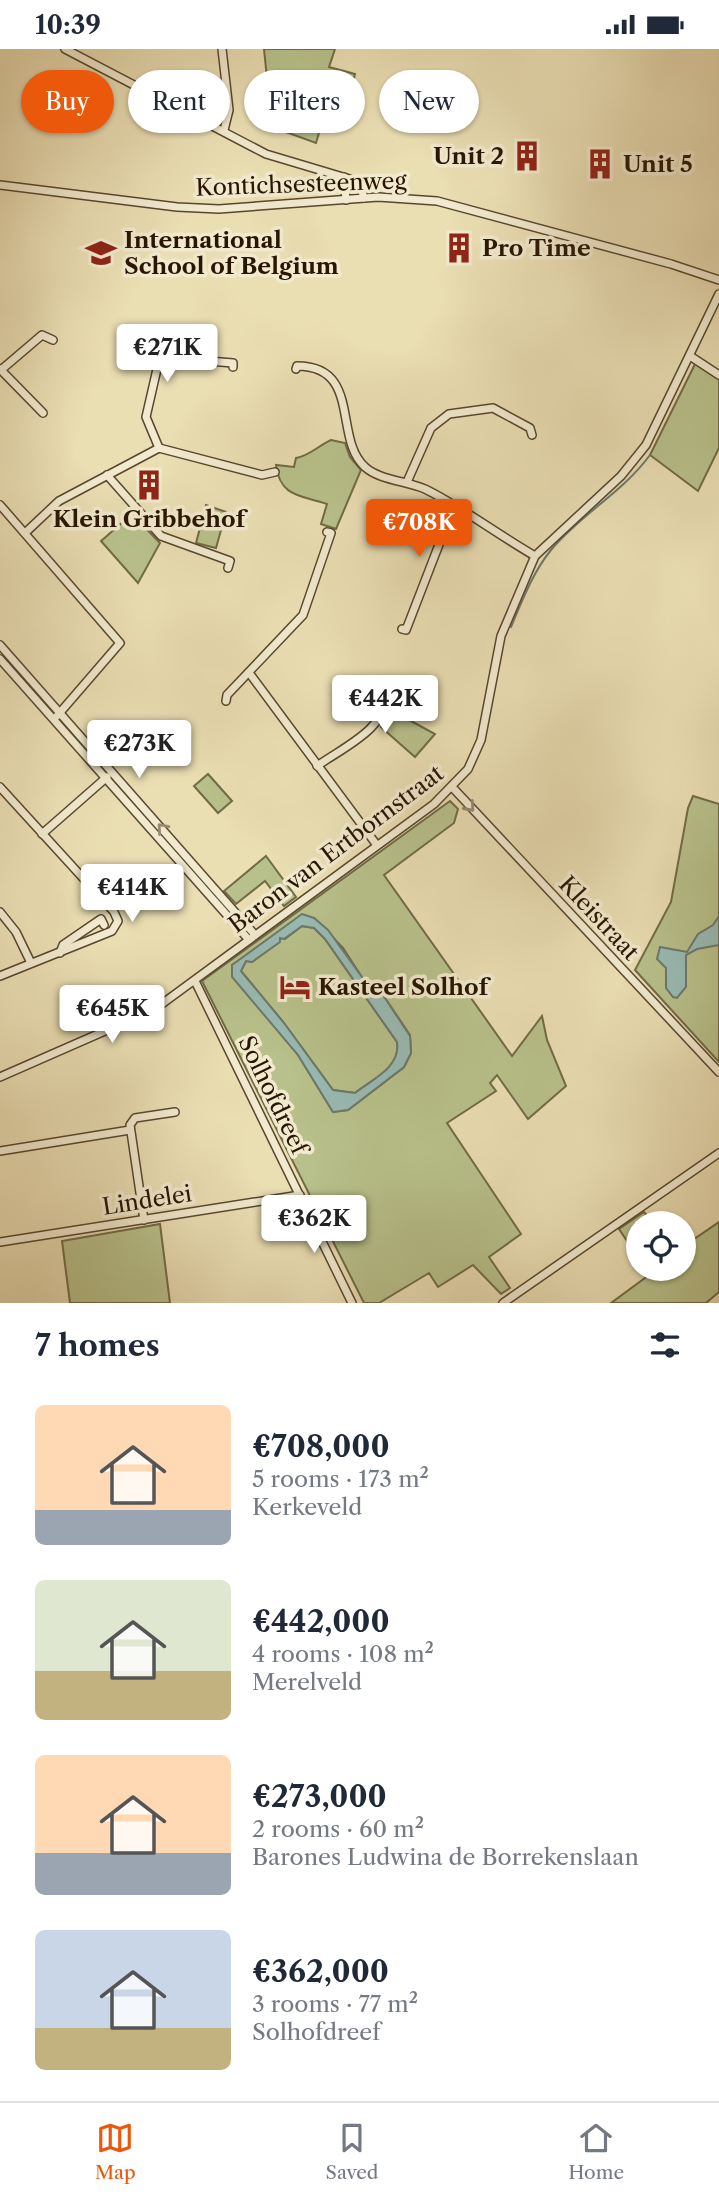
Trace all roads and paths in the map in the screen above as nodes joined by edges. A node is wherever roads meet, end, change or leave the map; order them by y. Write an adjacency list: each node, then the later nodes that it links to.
1 (65, 49): 4 (street)
2 (222, 49): 3 (street)
3 (224, 70)
4 (128, 81)
5 (228, 133): 6 (street)
6 (344, 177): 8 (street); 9 (street)
7 (0, 185): 9 (street, Kontichsesteenweg)
8 (364, 198): 9 (street, Kontichsesteenweg); 10 (street, Kontichsesteenweg)
9 (346, 200)
10 (719, 280)
11 (719, 294): 13 (street, Baron van Ertbornstraat)
12 (53, 340): 15 (street)
13 (690, 356): 17 (street); 28 (street, Baron van Ertbornstraat)
14 (233, 367): 20 (street)
15 (1, 369): 18 (street)
16 (296, 369): 23 (street)
17 (719, 375)
18 (43, 414)
19 (532, 435): 23 (street)
20 (159, 448): 21 (street); 22 (street)
21 (275, 472)
22 (107, 475): 27 (street); 29 (street)
23 (407, 482): 25 (street)
24 (0, 505): 27 (street)
25 (458, 510): 28 (street); 30 (street)
26 (327, 531): 33 (street)
27 (25, 533): 36 (street)
28 (535, 555): 42 (street, Baron van Ertbornstraat)
29 (228, 568)
30 (402, 629)
31 (0, 645): 36 (street)
32 (0, 659): 37 (street)
33 (250, 674): 35 (street); 38 (street)
34 (385, 690): 38 (street)
35 (226, 701)
36 (60, 712): 37 (street); 39 (street)
37 (53, 720): 40 (street)
38 (317, 766): 44 (street)
39 (113, 772): 40 (street); 47 (street, one-way to 39)
40 (106, 778): 43 (street); 47 (street)
41 (0, 787): 43 (street)
42 (453, 788): 44 (street, Baron van Ertbornstraat); 52 (street, Kleistraat, one-way to 52)
43 (42, 834): 48 (street)
44 (376, 845): 47 (street, Baron van Ertbornstraat)
45 (0, 912): 49 (street)
46 (104, 925): 48 (street)
47 (252, 937): 51 (street, Baron van Ertbornstraat)
48 (60, 953): 49 (street)
49 (31, 963): 50 (street)
50 (0, 976)
51 (195, 981): 53 (street, Baron van Ertbornstraat); 58 (street, Solhofdreef)
52 (719, 1072)
53 (0, 1077)
54 (175, 1112): 55 (street)
55 (130, 1130): 56 (street); 59 (street)
56 (0, 1151)
57 (719, 1153): 62 (street)
58 (300, 1195): 59 (street, Lindelei); 61 (street, Solhofdreef)
59 (144, 1220): 60 (street, Lindelei)
60 (0, 1242)
61 (352, 1303)
62 (503, 1303)

